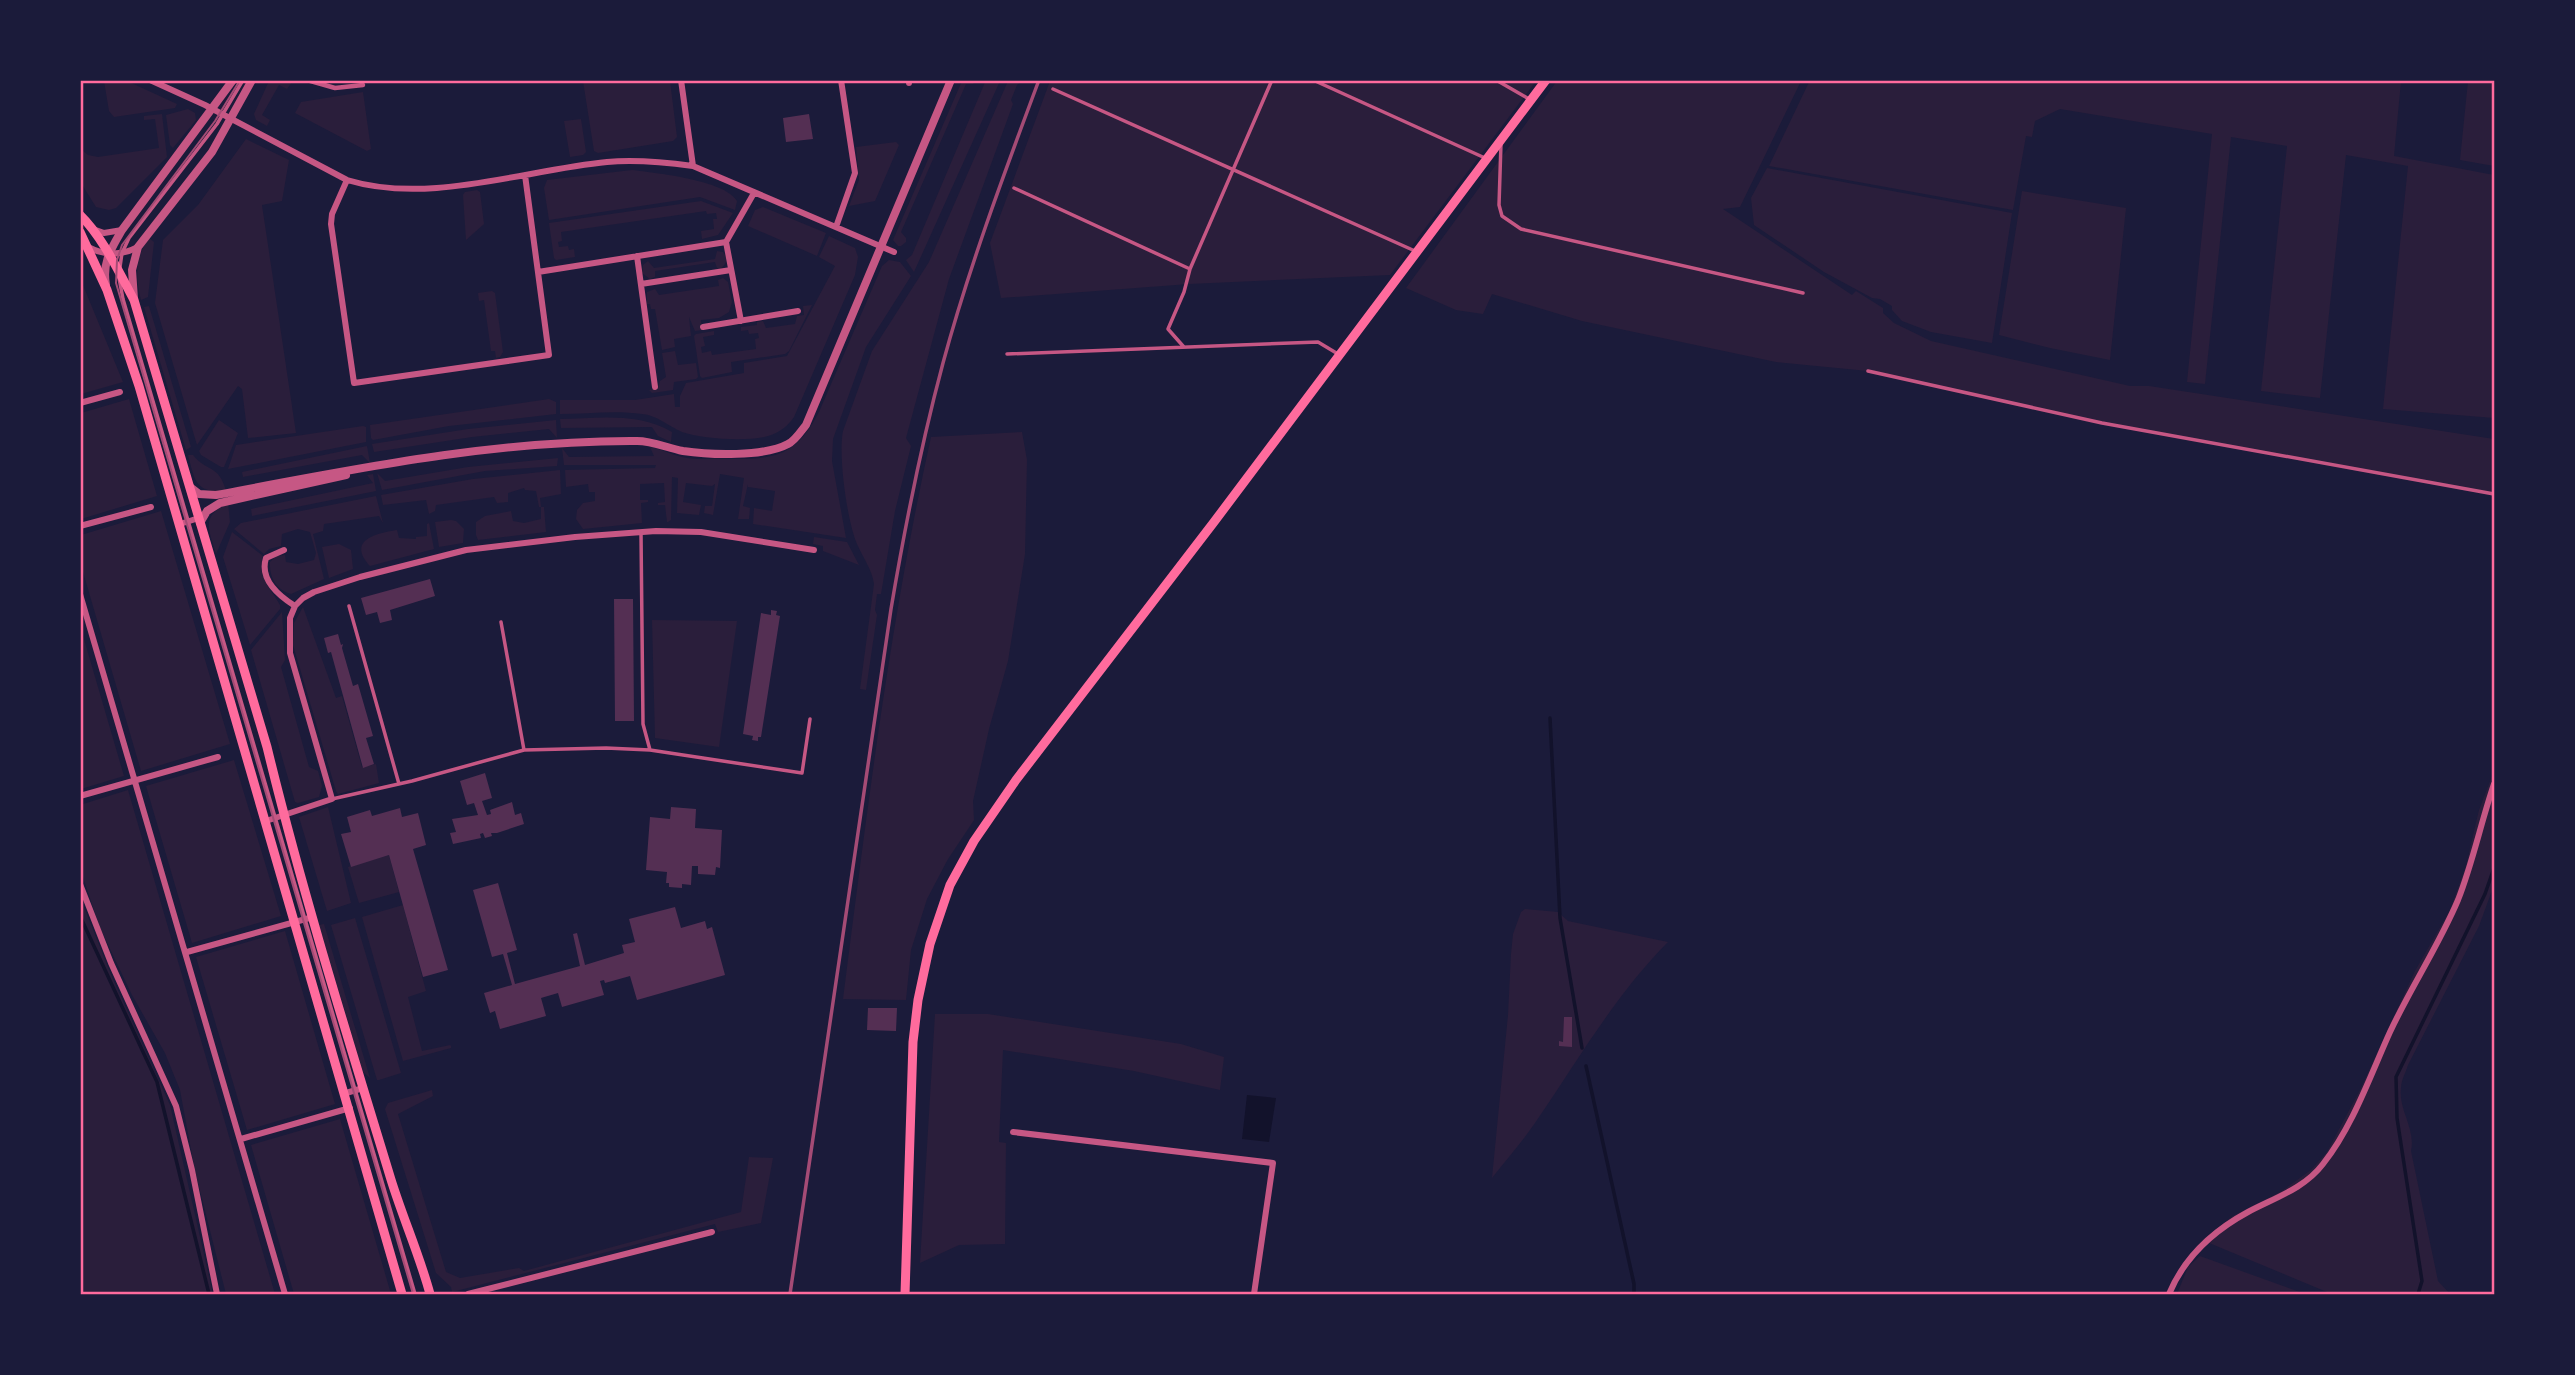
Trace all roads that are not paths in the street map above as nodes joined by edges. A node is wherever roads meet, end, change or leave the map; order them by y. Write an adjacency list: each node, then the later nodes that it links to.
1 (150, 80): 16 (street)
2 (233, 80): 16 (street)
3 (243, 80): 17 (lane)
4 (252, 80): 17 (street)
5 (307, 80): 13 (street)
6 (681, 80): 20 (street)
7 (841, 80): 28 (street)
8 (951, 80): 32 (street)
9 (1272, 80): 21 (lane)
10 (1313, 80): 19 (lane)
11 (1496, 80): 15 (lane)
12 (1546, 80): 15 (main road)
13 (363, 85)
14 (1053, 89): 21 (lane)
15 (1531, 100): 18 (main road)
16 (213, 109): 17 (street); 29 (street)
17 (228, 117): 23 (street); 34 (street); 37 (lane)
18 (1502, 139): 19 (main road); 46 (lane)
19 (1487, 159): 36 (main road)
20 (693, 166): 22 (street); 25 (street)
21 (1235, 170): 36 (lane); 40 (lane)
22 (525, 175): 23 (street); 43 (street)
23 (347, 180): 43 (street)
24 (1014, 188): 40 (lane)
25 (754, 192): 28 (street); 31 (street)
26 (80, 215): 27 (main road)
27 (90, 227): 29 (street); 38 (main road)
28 (836, 227): 32 (street)
29 (122, 230): 38 (street)
30 (80, 232): 33 (main road)
31 (726, 242): 39 (street); 41 (street)
32 (880, 246): 35 (street); 58 (street)
33 (88, 247): 38 (street); 45 (main road)
34 (138, 247): 37 (street); 47 (street)
35 (894, 252)
36 (1417, 252): 53 (main road)
37 (122, 253): 38 (street); 42 (lane)
38 (108, 254): 42 (main road); 45 (street)
39 (637, 256): 43 (street); 44 (street)
40 (1190, 269): 51 (lane)
41 (731, 270): 44 (street); 49 (street)
42 (119, 272): 47 (main road); 62 (lane)
43 (538, 272)
44 (641, 284): 55 (street)
45 (107, 290): 62 (main road)
46 (1803, 293)
47 (134, 300): 59 (main road)
48 (798, 311): 49 (street)
49 (741, 321): 50 (street)
50 (703, 327)
51 (1183, 346): 52 (lane); 53 (lane)
52 (1007, 354)
53 (1340, 355): 95 (main road)
54 (1868, 371): 60 (lane)
55 (655, 387)
56 (120, 392): 57 (street)
57 (80, 403)
58 (362, 470): 59 (street); 62 (street)
59 (189, 486): 62 (main road)
60 (2494, 494)
61 (151, 508): 63 (street)
62 (194, 521): 80 (main road); 80 (main road)
63 (80, 526)
64 (640, 532): 66 (street); 68 (street); 73 (lane)
65 (284, 550): 68 (street)
66 (814, 550)
67 (80, 594): 75 (street)
68 (295, 606): 79 (street)
69 (349, 606): 76 (lane)
70 (501, 622): 72 (lane)
71 (810, 719): 73 (lane)
72 (524, 750): 73 (lane); 76 (lane)
73 (650, 750)
74 (218, 757): 75 (street)
75 (134, 779): 78 (street); 83 (street)
76 (399, 783): 79 (lane)
77 (2494, 783): 97 (street)
78 (80, 796)
79 (332, 799): 80 (street)
80 (275, 818): 82 (main road); 82 (main road)
81 (80, 884): 89 (street)
82 (304, 919): 83 (street); 84 (main road); 84 (main road)
83 (187, 952): 87 (street)
84 (355, 1091): 85 (main road); 92 (lane); 93 (main road)
85 (350, 1108): 87 (street); 91 (main road)
86 (1013, 1132): 96 (street)
87 (241, 1139): 90 (street)
88 (712, 1232): 94 (street)
89 (217, 1294)
90 (285, 1294)
91 (402, 1294)
92 (415, 1294)
93 (430, 1294)
94 (468, 1294)
95 (905, 1294)
96 (1254, 1294)
97 (2169, 1294)

